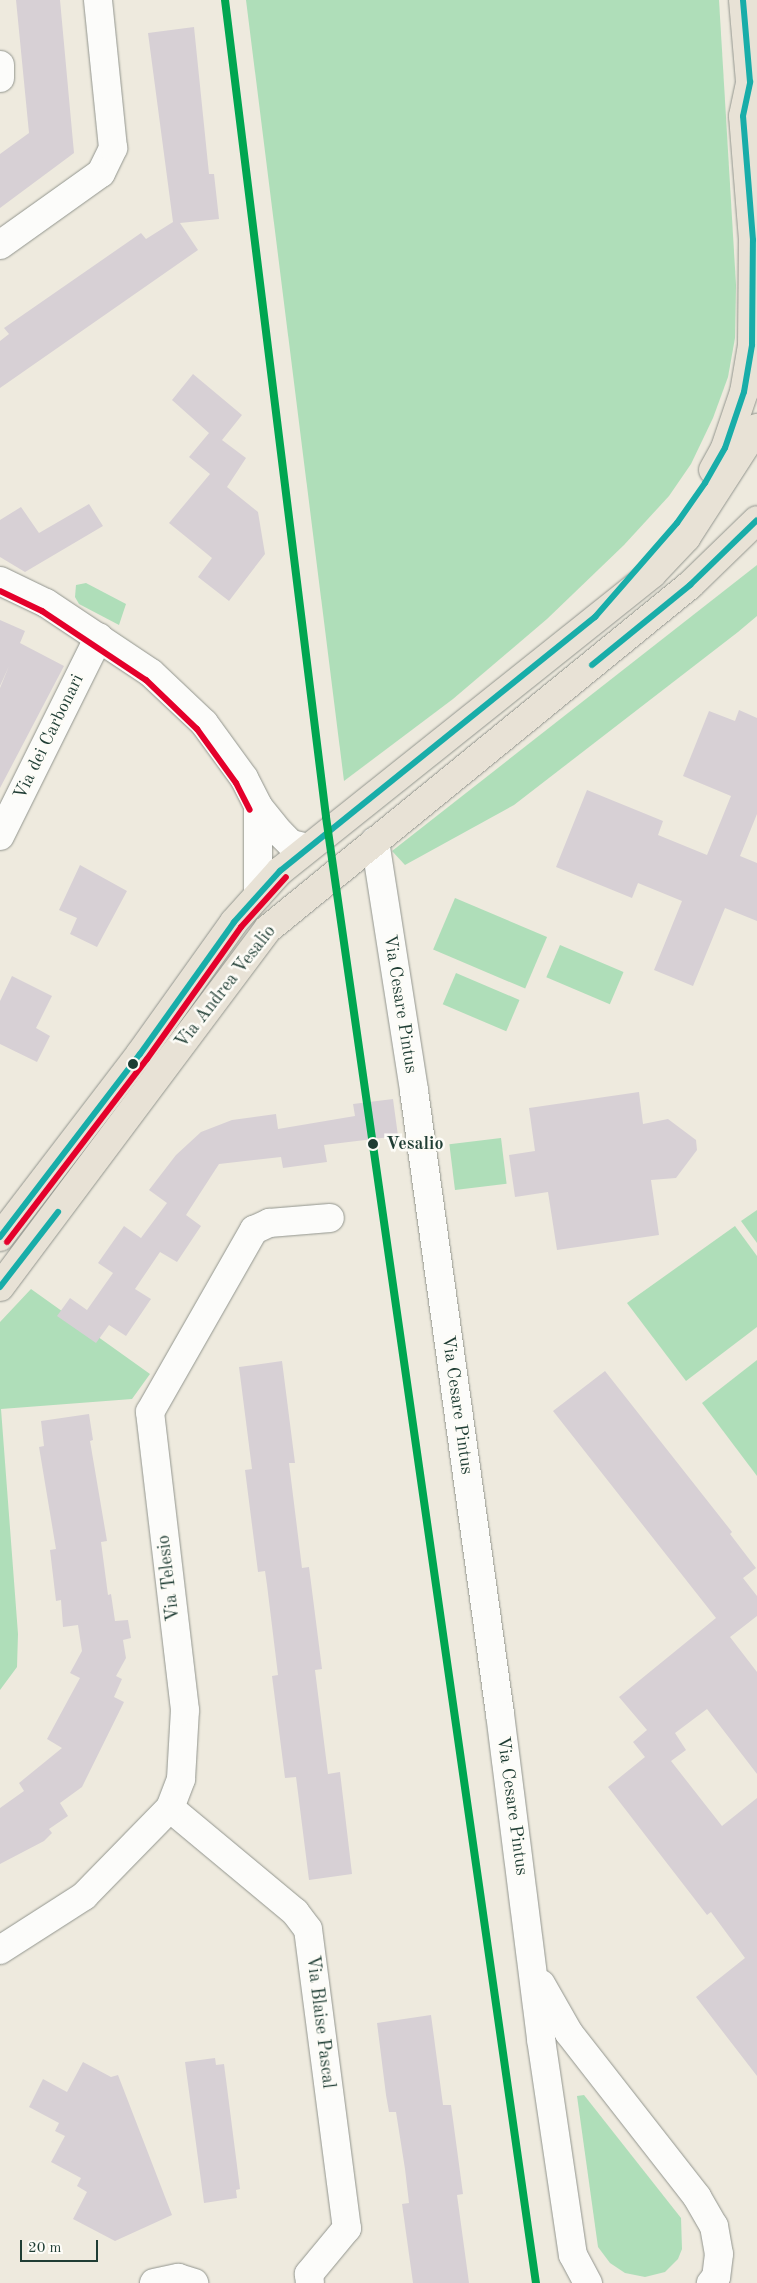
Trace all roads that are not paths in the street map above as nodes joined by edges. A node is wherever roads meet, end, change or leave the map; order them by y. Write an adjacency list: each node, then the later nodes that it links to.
1 (98, 0): 6 (street)
2 (743, 0): 5 (main road, Via Andrea Vesalio)
3 (0, 65): 4 (street)
4 (0, 78)
5 (753, 93): 12 (main road, Via Andrea Vesalio)
6 (0, 245)
7 (757, 428): 12 (main road, Via Andrea Vesalio)
8 (757, 520): 11 (main road, Via Andrea Vesalio)
9 (757, 539): 11 (street, Via Andrea Vesalio)
10 (0, 581): 13 (street)
11 (690, 585): 16 (main road, Via Andrea Vesalio)
12 (595, 617): 17 (main road, Via Andrea Vesalio)
13 (99, 637): 14 (street); 15 (street, Via dei Carbonari)
14 (258, 806): 17 (street); 18 (street)
15 (0, 836)
16 (375, 841): 21 (main road, Via Andrea Vesalio); 24 (street, Via Cesare Pintus)
17 (308, 848): 18 (main road, Via Andrea Vesalio)
18 (258, 896): 20 (main road, Via Andrea Vesalio)
19 (330, 1218): 22 (street, Via Telesio)
20 (0, 1237)
21 (0, 1287)
22 (170, 1808): 23 (street, Via Telesio); 29 (street, Via Blaise Pascal)
23 (0, 1950)
24 (534, 1969): 25 (street, Via Cesare Pintus); 26 (street, Via Cesare Pintus)
25 (596, 2070): 26 (street, Via Cesare Pintus); 31 (street, Via Cesare Pintus)
26 (549, 2094): 30 (street, Via Cesare Pintus)
27 (154, 2283): 28 (street)
28 (194, 2283)
29 (310, 2283)
30 (588, 2283)
31 (711, 2283)

